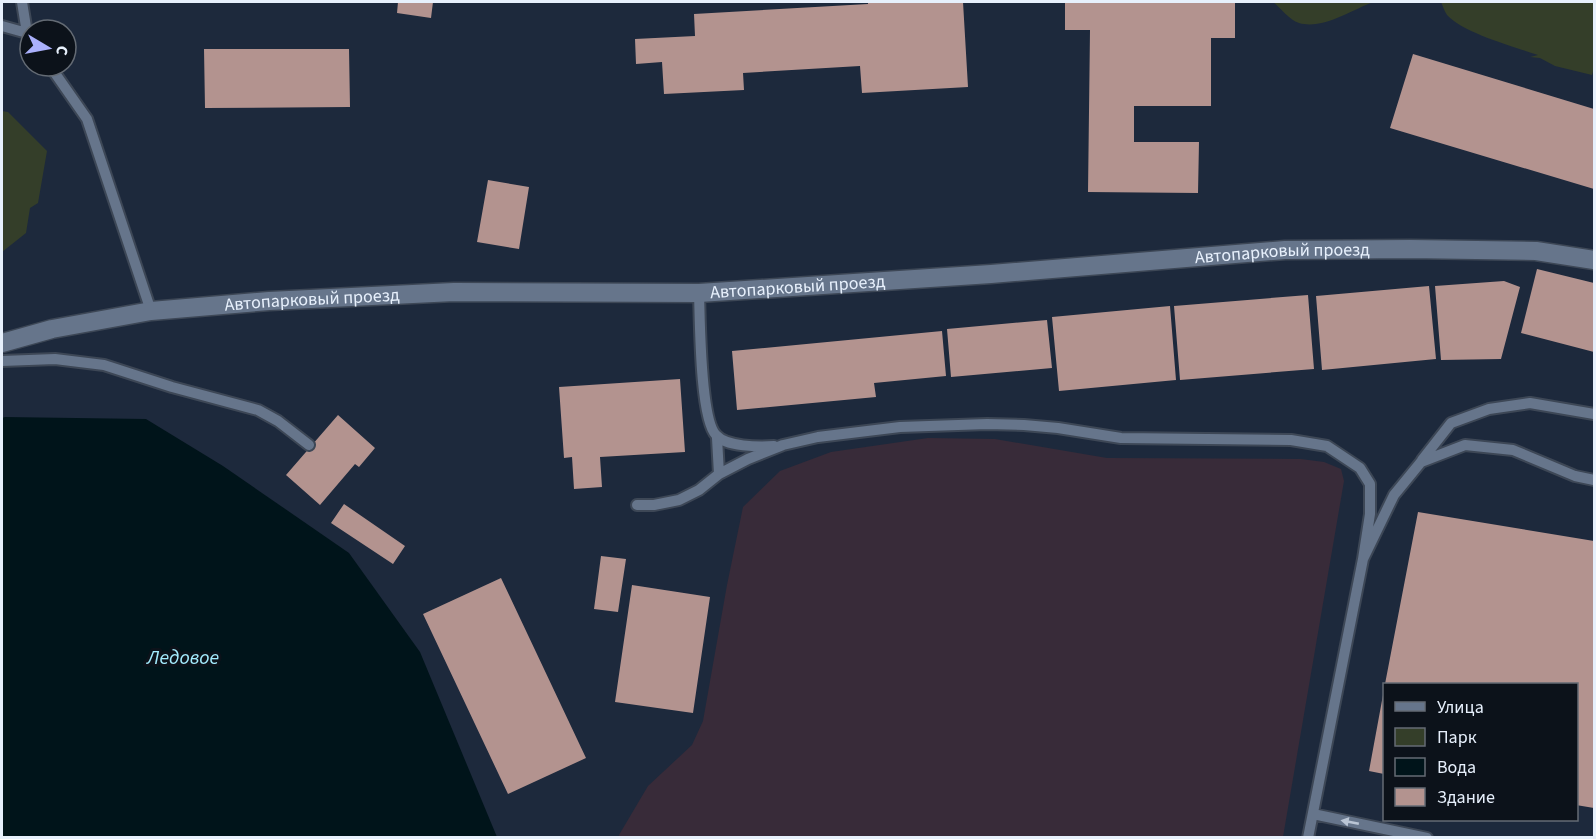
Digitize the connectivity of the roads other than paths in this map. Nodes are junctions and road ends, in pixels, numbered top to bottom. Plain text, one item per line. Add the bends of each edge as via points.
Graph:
1 (22, 2) edge
2 (25, 18) edge
3 (2, 26) edge
4 (18, 31) edge
5 (58, 78) edge
6 (1594, 260) edge
7 (699, 293) junction
8 (151, 311) junction
9 (2, 343) edge
10 (2, 361) edge
11 (1594, 414) edge
12 (717, 438) junction
13 (783, 445) junction
14 (309, 446) dead end
15 (1421, 462) junction
16 (719, 474) junction
17 (1594, 480) edge
18 (637, 505) dead end
19 (1363, 559) junction
20 (1313, 814) junction
21 (1308, 837) edge
22 (1427, 837) edge

1 - 2 lane
3 - 4 lane
5 - 8 lane via 87,119
6 - 7 street, Автопарковый проезд via 1536,251 1285,250
7 - 8 street, Автопарковый проезд via 454,292
7 - 12 lane via 706,404 710,428
8 - 9 street, Автопарковый проезд via 52,329
10 - 14 lane via 54,359 104,364 258,410
11 - 15 lane via 1530,403 1489,409 1451,423
12 - 13 lane via 747,446
12 - 16 lane
13 - 16 lane
13 - 19 lane via 868,430 987,424 1058,428 1121,438 1291,440 1327,446 1360,468 1370,484
15 - 17 lane via 1465,445 1513,450
15 - 19 lane via 1394,495
16 - 18 lane via 679,500
19 - 20 lane
20 - 21 lane
22 -> 20 lane

